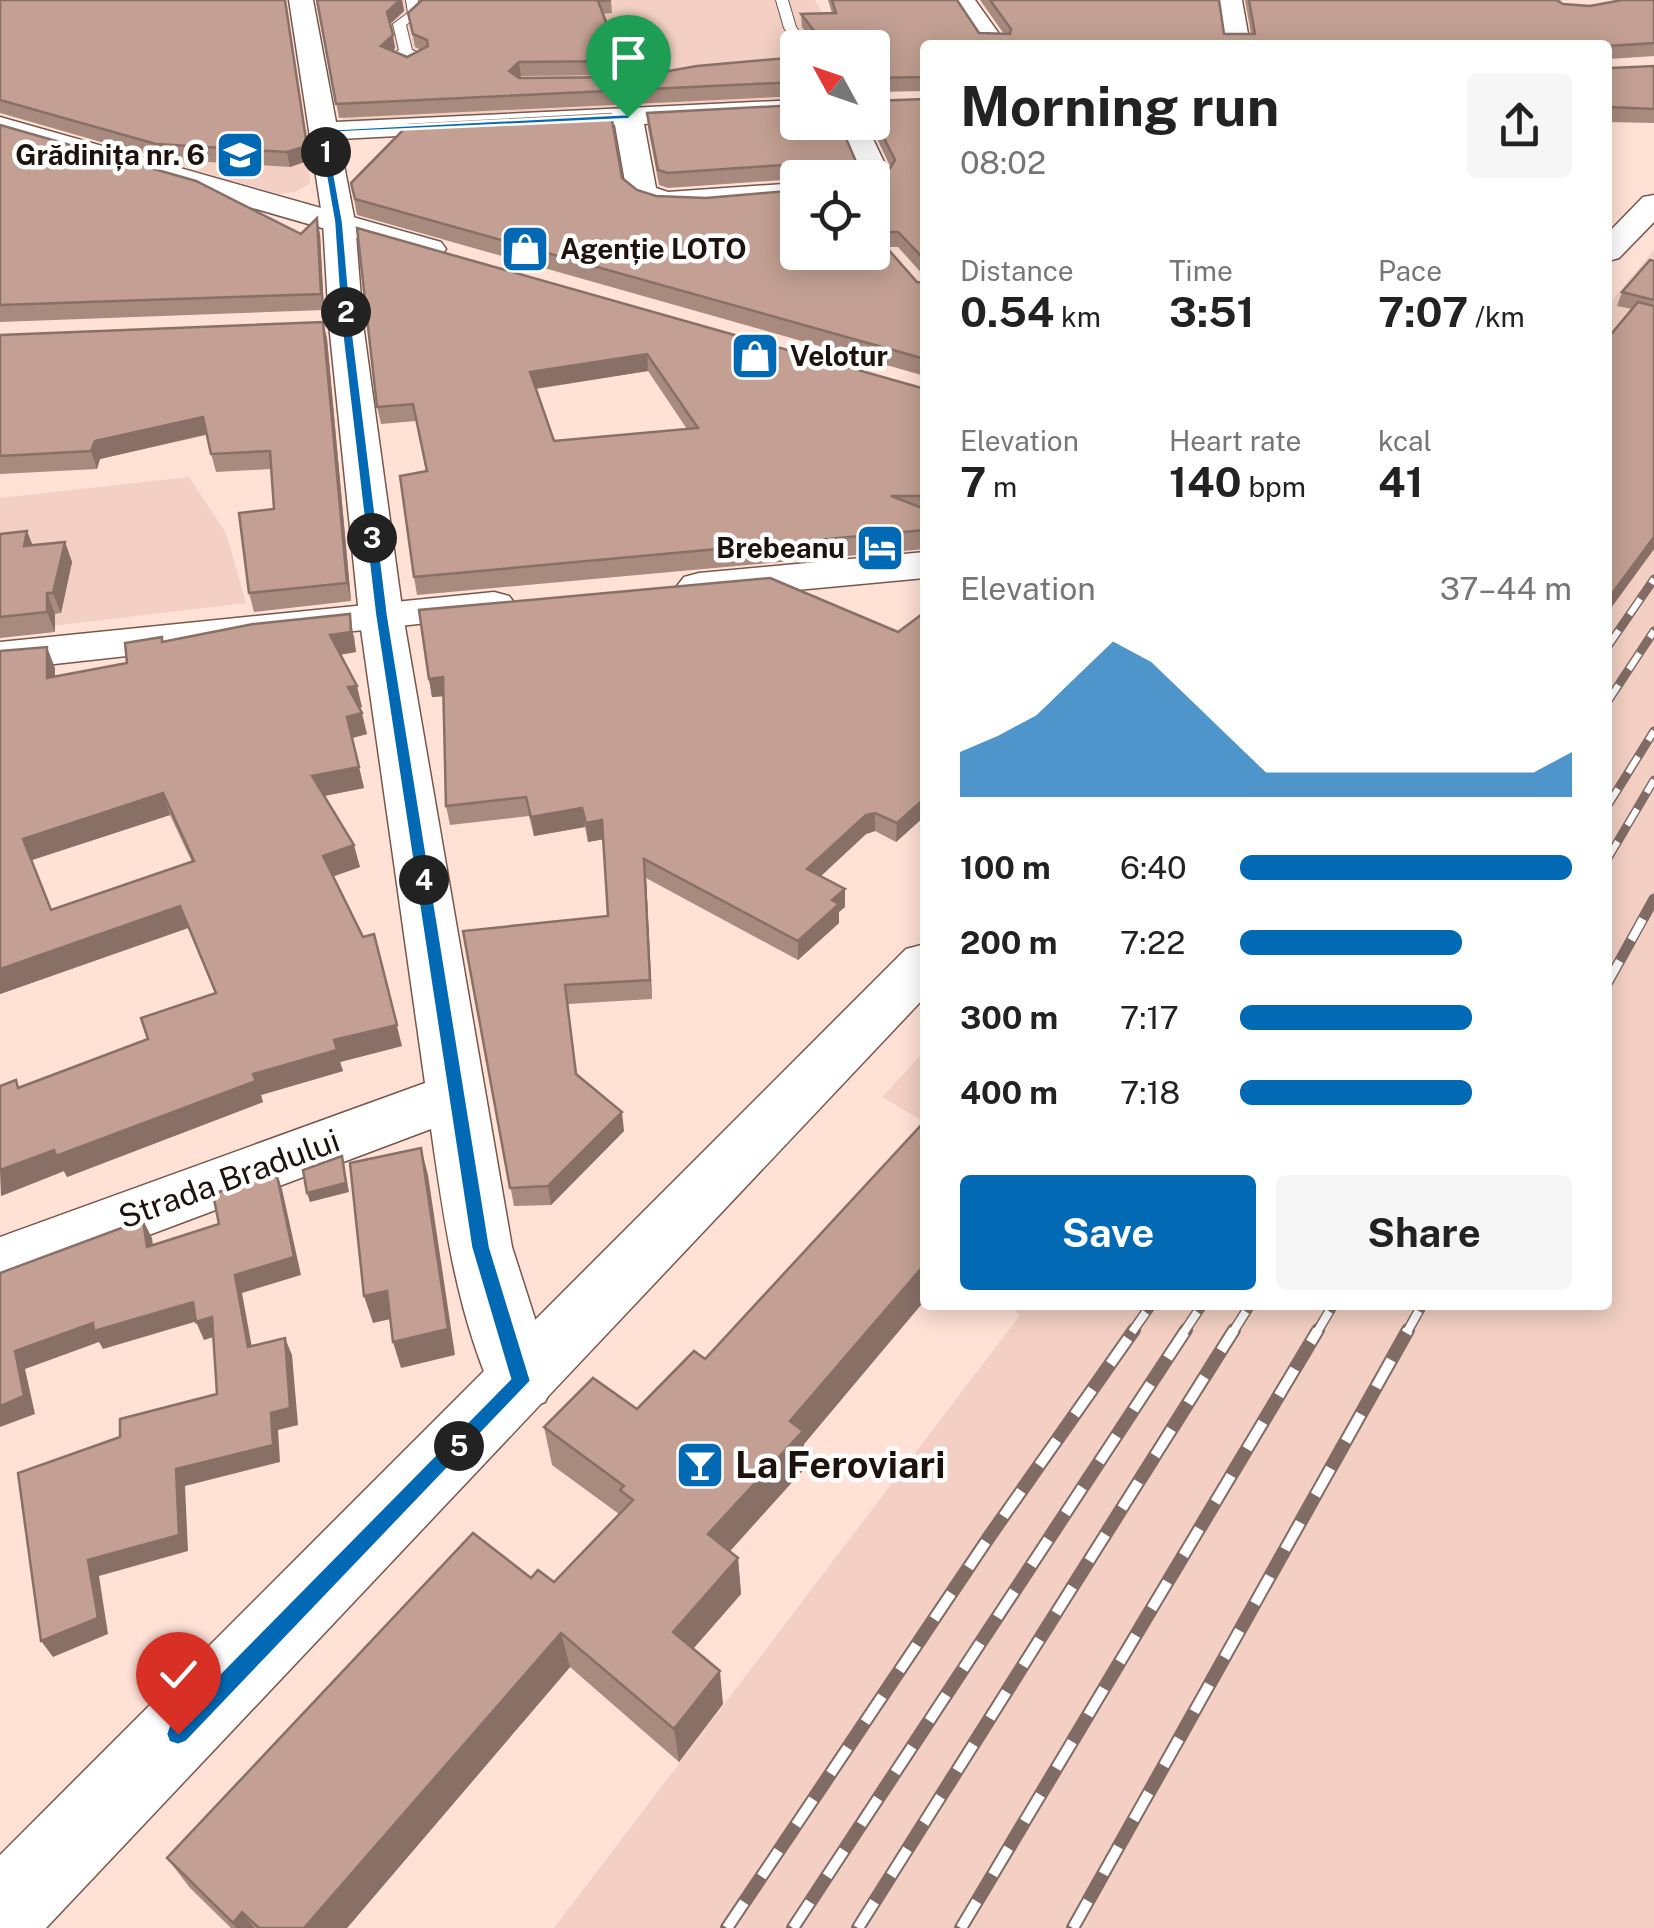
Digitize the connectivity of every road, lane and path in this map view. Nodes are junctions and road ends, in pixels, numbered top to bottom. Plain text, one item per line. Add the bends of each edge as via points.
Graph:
1 (301, 0) edge
2 (412, 0) edge
3 (782, 0) edge
4 (963, 0) edge
5 (1230, 0) edge
6 (792, 30) edge
7 (991, 40) edge
8 (1236, 40) edge
9 (406, 52) edge
10 (780, 109) edge
11 (628, 117) junction
12 (0, 126) edge
13 (322, 130) junction
14 (780, 193) edge
15 (1654, 204) edge
16 (339, 222) junction
17 (1612, 248) edge
18 (452, 255) edge
19 (346, 324) junction
20 (308, 326) edge
21 (920, 565) edge
22 (653, 590) edge
23 (536, 601) edge
24 (381, 615) junction
25 (0, 656) edge
26 (920, 968) edge
27 (458, 1095) junction
28 (0, 1264) edge
29 (521, 1381) junction
30 (0, 1915) edge

1 - 13 street
2 - 9 lane via 414,14 400,24
3 - 6 lane
4 - 7 street
5 - 8 street
10 - 11 street
11 - 13 street
11 - 14 street via 642,194 666,201
12 - 16 street
13 - 16 street
15 - 17 street
16 - 18 street
16 - 19 street
19 - 20 street
19 - 24 street
21 - 22 street
23 - 24 street
24 - 25 street
24 - 27 street
26 - 29 street
27 - 28 street, Strada Bradului
27 - 29 street via 480,1247
29 - 30 street

